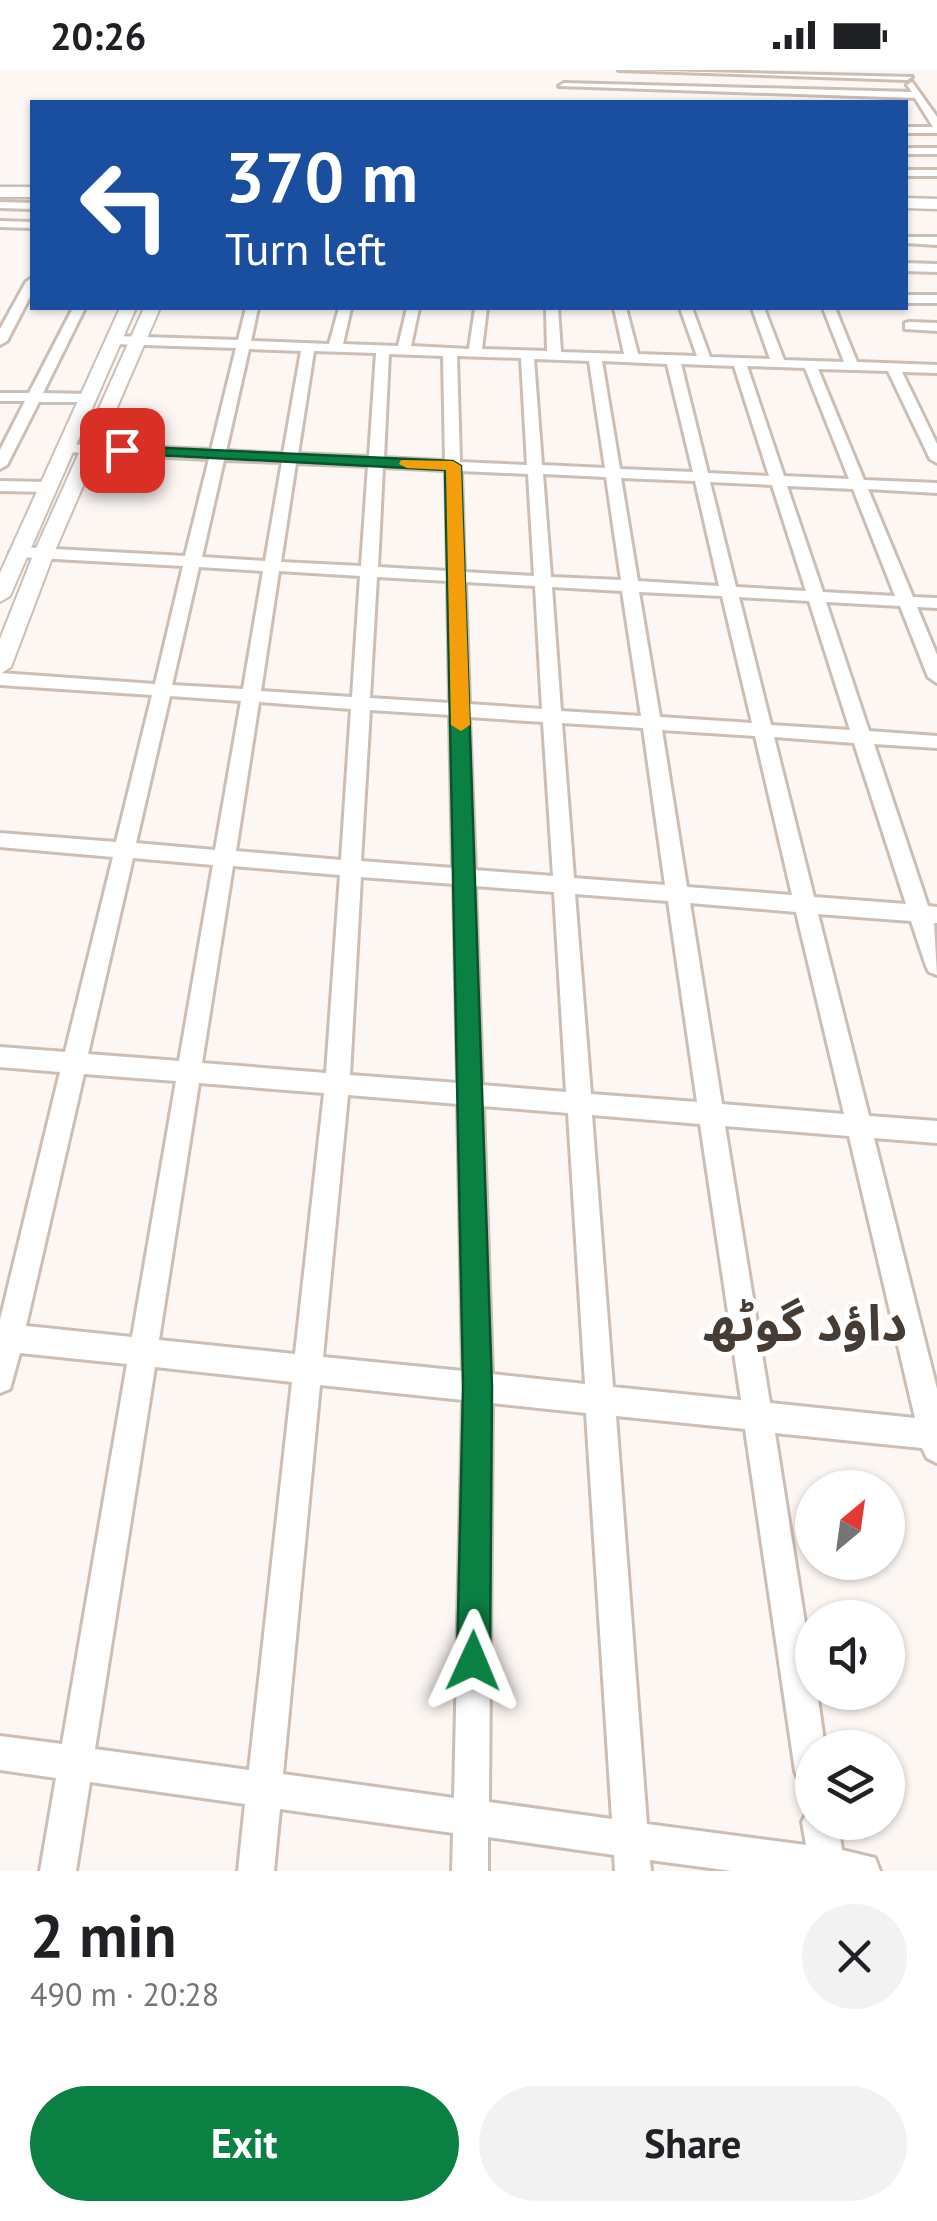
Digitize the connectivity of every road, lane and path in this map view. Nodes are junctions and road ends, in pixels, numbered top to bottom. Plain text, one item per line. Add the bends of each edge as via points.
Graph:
1 (564, 70) edge
2 (624, 70) edge
3 (732, 72) edge
4 (905, 74) edge
5 (564, 86) junction
6 (918, 95) junction
7 (744, 97) edge
8 (565, 100) edge
9 (937, 127) edge
10 (908, 130) edge
11 (908, 151) edge
12 (937, 151) edge
13 (908, 173) edge
14 (937, 174) edge
15 (0, 194) edge
16 (30, 195) edge
17 (0, 205) edge
18 (30, 206) edge
19 (908, 206) edge
20 (937, 206) edge
21 (30, 225) edge
22 (2, 227) edge
23 (908, 240) edge
24 (937, 241) edge
25 (908, 267) edge
26 (937, 268) edge
27 (30, 286) edge
28 (908, 299) edge
29 (937, 300) edge
30 (79, 310) edge
31 (127, 310) edge
32 (151, 310) edge
33 (252, 310) edge
34 (344, 310) edge
35 (413, 310) edge
36 (481, 310) edge
37 (552, 310) edge
38 (620, 310) edge
39 (687, 310) edge
40 (759, 310) edge
41 (830, 310) edge
42 (910, 326) dead end
43 (937, 327) edge
44 (114, 340) junction
45 (137, 340) junction
46 (0, 341) edge
47 (244, 344) junction
48 (308, 346) junction
49 (335, 348) junction
50 (383, 349) junction
51 (404, 350) junction
52 (450, 352) junction
53 (474, 352) junction
54 (527, 354) junction
55 (554, 356) junction
56 (595, 357) junction
57 (632, 358) junction
58 (673, 360) junction
59 (705, 361) junction
60 (739, 362) junction
61 (779, 364) junction
62 (810, 365) junction
63 (852, 366) junction
64 (893, 368) junction
65 (937, 370) edge
66 (0, 397) edge
67 (34, 398) junction
68 (88, 398) junction
69 (66, 448) junction
70 (91, 449) junction
71 (218, 455) junction
72 (289, 458) junction
73 (937, 460) edge
74 (376, 462) junction
75 (0, 465) edge
76 (453, 466) junction
77 (534, 470) junction
78 (612, 473) junction
79 (701, 477) junction
80 (778, 480) junction
81 (858, 484) junction
82 (0, 486) edge
83 (48, 486) junction
84 (937, 488) edge
85 (18, 552) junction
86 (44, 553) junction
87 (193, 562) junction
88 (272, 566) junction
89 (369, 571) junction
90 (456, 576) junction
91 (542, 581) junction
92 (629, 586) junction
93 (729, 591) junction
94 (0, 596) edge
95 (816, 596) junction
96 (906, 601) junction
97 (937, 603) edge
98 (0, 667) edge
99 (937, 677) edge
100 (0, 679) edge
101 (162, 690) junction
102 (250, 696) junction
103 (361, 703) junction
104 (460, 710) junction
105 (552, 716) junction
106 (651, 722) junction
107 (763, 730) junction
108 (862, 737) junction
109 (937, 742) edge
110 (0, 840) edge
111 (125, 850) junction
112 (224, 858) junction
113 (351, 868) junction
114 (464, 877) junction
115 (564, 885) junction
116 (677, 894) junction
117 (805, 904) junction
118 (928, 914) edge
119 (937, 966) edge
120 (0, 1057) edge
121 (75, 1062) junction
122 (188, 1072) junction
123 (337, 1084) junction
124 (470, 1094) junction
125 (579, 1103) junction
126 (712, 1114) junction
127 (859, 1126) junction
128 (937, 1132) edge
129 (5, 1338) edge
130 (143, 1352) junction
131 (308, 1369) junction
132 (0, 1379) edge
133 (478, 1387) junction
134 (600, 1400) junction
135 (758, 1416) junction
136 (936, 1440) edge
137 (806, 1730) edge
138 (0, 1753) edge
139 (75, 1763) junction
140 (264, 1789) junction
141 (471, 1818) junction
142 (827, 1840) edge
143 (632, 1855) edge
144 (839, 1869) edge
145 (58, 1871) edge
146 (256, 1871) edge
147 (470, 1871) edge

1 - 5 street
2 - 3 street
3 - 4 street
3 - 7 street
4 - 6 street
5 - 7 street
5 - 8 street
6 - 7 street
6 - 9 street
9 - 10 street
11 - 12 street
13 - 14 street
15 - 16 main road
17 - 18 street
19 - 20 main road
21 - 22 street
23 - 24 street
25 - 26 street
27 - 46 street
28 - 29 street
30 - 67 street
31 - 44 street
32 - 45 street
33 - 47 street
34 - 49 street
35 - 51 street
36 - 53 street
37 - 55 street
38 - 57 street
39 - 59 street
40 - 61 street
41 - 63 street
42 - 43 street
44 - 45 street
44 - 68 street
45 - 47 street
45 - 70 street
47 - 48 street
47 - 71 street
48 - 49 street
48 - 72 street
49 - 50 street
50 - 51 street
50 - 74 street
51 - 52 street
52 - 53 street
52 - 76 street
53 - 54 street
54 - 55 street
54 - 77 street
55 - 56 street
56 - 57 street
56 - 78 street
57 - 58 street
58 - 59 street
58 - 79 street
59 - 60 street
60 - 61 street
60 - 80 street
61 - 62 street
62 - 63 street
62 - 81 street
63 - 64 street
64 - 65 street
64 - 73 street
66 - 67 street
67 - 68 street
67 - 75 street
68 - 69 street
69 - 70 street
69 - 83 street
70 - 71 street
70 - 86 street
71 - 72 street
71 - 87 street
72 - 74 street
72 - 88 street
74 - 76 street
74 - 89 street
76 - 77 street
76 - 90 street
77 - 78 street
77 - 91 street
78 - 79 street
78 - 92 street
79 - 80 street
79 - 93 street
80 - 81 street
80 - 95 street
81 - 84 street
81 - 96 street
82 - 83 street
83 - 85 street
85 - 86 street
85 - 94 street
86 - 87 street
86 - 98 street
87 - 88 street
87 - 101 street
88 - 89 street
88 - 102 street
89 - 90 street
89 - 103 street
90 - 91 street
90 - 104 street
91 - 92 street
91 - 105 street
92 - 93 street
92 - 106 street
93 - 95 street
93 - 107 street
95 - 96 street
95 - 108 street
96 - 97 street
96 - 99 street
100 - 101 street
101 - 102 street
101 - 111 street
102 - 103 street
102 - 112 street
103 - 104 street
103 - 113 street
104 - 105 street
104 - 114 street
105 - 106 street
105 - 115 street
106 - 107 street
106 - 116 street
107 - 108 street
107 - 117 street
108 - 109 street
108 - 118 street
110 - 111 street
111 - 112 street
111 - 121 street
112 - 113 street
112 - 122 street
113 - 114 street
113 - 123 street
114 - 115 street
114 - 124 street
115 - 116 street
115 - 125 street
116 - 117 street
116 - 126 street
117 - 118 street
117 - 127 street
118 - 119 street
120 - 121 street
121 - 122 street
121 - 129 street
122 - 123 street
122 - 130 street
123 - 124 street
123 - 131 street
124 - 125 street
124 - 133 street
125 - 126 street
125 - 134 street
126 - 127 street
126 - 135 street
127 - 128 street
127 - 136 street
129 - 130 street
129 - 132 street
130 - 131 street
130 - 139 street
131 - 133 street
131 - 140 street
133 - 134 street
133 - 141 street
134 - 135 street
134 - 143 street
135 - 136 street
135 - 137 street
138 - 139 street
139 - 140 street
139 - 145 street
140 - 141 street
140 - 146 street
141 - 143 street
141 - 147 street
142 - 144 street
143 - 144 street

